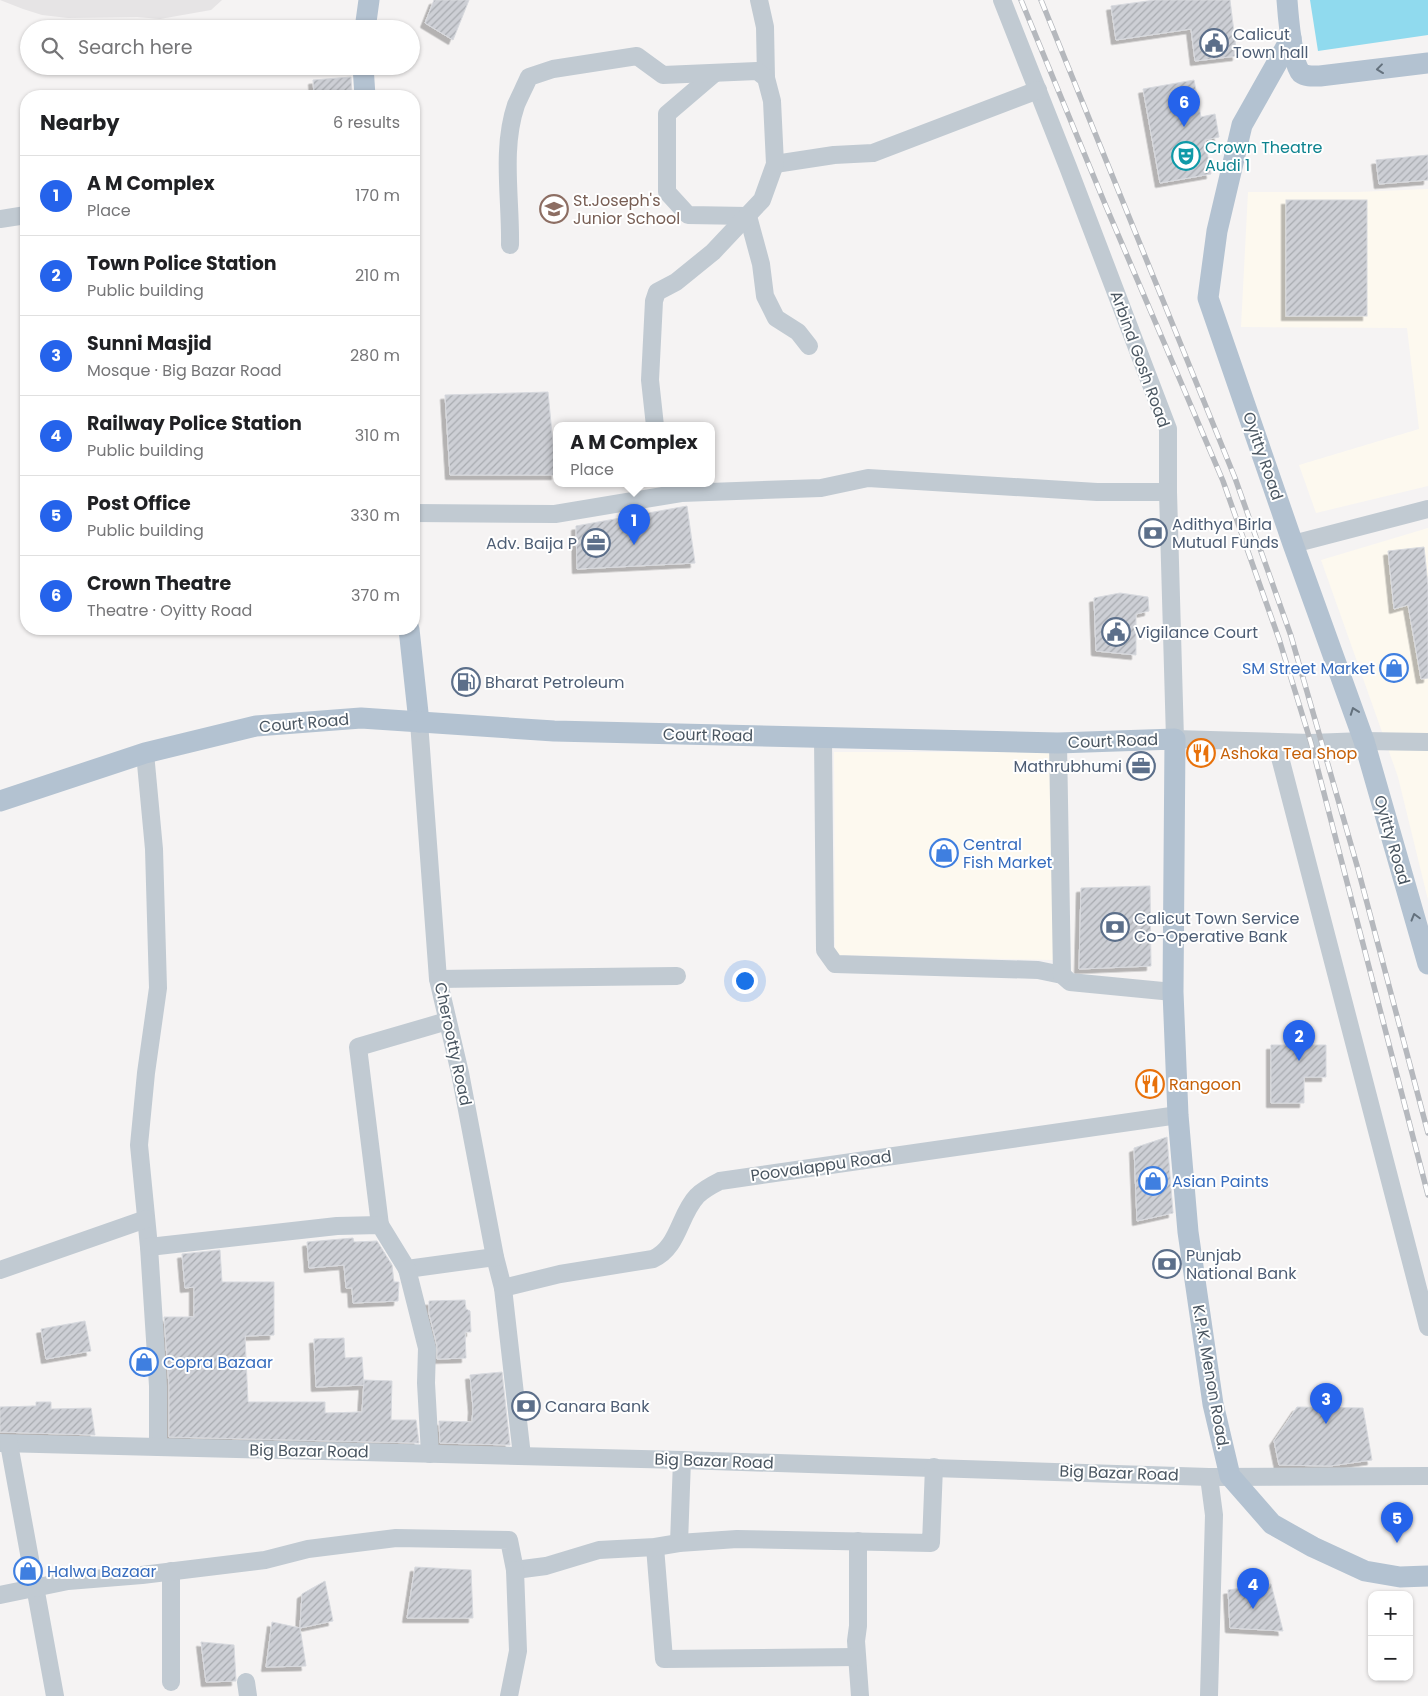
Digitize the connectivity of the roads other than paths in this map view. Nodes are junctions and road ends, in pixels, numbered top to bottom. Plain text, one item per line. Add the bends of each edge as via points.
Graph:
1 (369, 0) edge
2 (759, 0) edge
3 (1002, 0) edge
4 (1287, 0) edge
5 (366, 20) edge
6 (1291, 38) junction
7 (1428, 63) edge
8 (715, 73) junction
9 (364, 75) edge
10 (766, 78) junction
11 (365, 90) edge
12 (1038, 90) junction
13 (775, 164) junction
14 (20, 216) edge
15 (748, 216) junction
16 (0, 219) edge
17 (510, 245) dead end
18 (809, 346) dead end
19 (655, 422) edge
20 (679, 488) edge
21 (1168, 492) junction
22 (1428, 509) edge
23 (420, 512) edge
24 (1293, 544) junction
25 (410, 635) edge
26 (419, 722) junction
27 (823, 738) junction
28 (1175, 739) junction
29 (1364, 741) junction
30 (1276, 742) junction
31 (1428, 742) edge
32 (1058, 743) junction
33 (145, 752) junction
34 (0, 800) edge
35 (1428, 964) edge
36 (1062, 975) junction
37 (677, 976) dead end
38 (438, 980) junction
39 (1173, 992) junction
40 (447, 1021) junction
41 (1178, 1115) junction
42 (146, 1219) junction
43 (380, 1225) junction
44 (149, 1247) junction
45 (495, 1256) junction
46 (407, 1269) junction
47 (0, 1270) edge
48 (503, 1288) junction
49 (1428, 1327) edge
50 (5, 1444) edge
51 (158, 1447) junction
52 (430, 1454) junction
53 (522, 1456) junction
54 (682, 1460) junction
55 (934, 1467) junction
56 (1220, 1476) junction
57 (1428, 1476) edge
58 (858, 1541) junction
59 (679, 1543) junction
60 (655, 1547) junction
61 (515, 1570) junction
62 (171, 1571) junction
63 (1428, 1576) edge
64 (36, 1588) junction
65 (0, 1594) edge
66 (856, 1657) junction
67 (171, 1682) dead end
68 (55, 1696) edge
69 (509, 1696) edge
70 (860, 1696) edge
71 (1209, 1696) edge

1 - 5 main road
2 - 10 street via 765,27
3 - 12 street, Arbind Gosh Road
4 - 6 main road
7 -> 6 main road via 1310,76 1300,72
6 - 24 main road, Oyitty Road via 1242,125 1217,232 1208,298
8 - 10 street via 757,71
8 - 15 street via 667,114 667,192 688,215
8 - 17 street via 663,75 636,56 553,69 529,77 516,106 510,132 507,174
9 - 11 main road
10 - 13 street via 772,101
12 - 13 street via 873,153
12 - 21 street, Arbind Gosh Road via 1168,429
13 - 15 street via 762,200
14 - 16 street
15 - 18 street via 761,264 765,296 776,318 798,332
15 - 19 street via 713,252 676,282 657,292 650,380
20 - 21 street via 821,488 868,478 1097,492
20 - 23 street via 555,514
21 - 28 street, Arbind Gosh Road
22 - 24 street
29 -> 24 main road, Oyitty Road
25 - 26 main road, Cherootty Road
26 - 27 main road, Court Road via 554,731
26 - 33 main road, Court Road via 361,718 256,726
26 - 38 street, Cherootty Road
27 - 32 main road, Court Road
27 - 36 street via 825,950 835,964 1038,970
28 - 30 street, Court Road
28 - 32 main road, Court Road
28 - 39 main road, K.P.K. Menon Road.
29 - 30 street, Court Road
29 - 31 street, Court Road
35 -> 29 main road, Oyitty Road
30 - 49 street
32 - 36 street
33 - 34 main road, Court Road
33 - 42 street via 154,849 158,988 139,1145
36 - 39 street via 1070,982
37 - 38 street
38 - 40 street, Cherootty Road
39 - 41 main road, K.P.K. Menon Road.
40 - 43 street via 358,1047
40 - 45 street, Cherootty Road
41 - 48 street, Poovalappu Road via 720,1181 696,1197 677,1234 661,1256
41 - 56 main road, K.P.K. Menon Road. via 1188,1232
42 - 44 street
42 - 47 street
43 - 44 street via 337,1226
43 - 46 street
44 - 51 street via 158,1386
45 - 46 street
45 - 48 street, Cherootty Road
46 - 52 street via 427,1348
48 - 53 street, Cherootty Road
50 - 51 street, Big Bazar Road
50 - 64 street
51 - 52 street, Big Bazar Road
52 - 53 street, Big Bazar Road
53 - 54 street, Big Bazar Road
54 - 55 street, Big Bazar Road
54 - 59 street
55 - 56 street, Big Bazar Road
55 - 58 street via 931,1543
56 - 57 street, Big Bazar Road
56 - 63 main road via 1272,1524 1313,1547 1365,1571 1400,1577
56 - 71 street via 1214,1515
58 - 59 street via 737,1539
58 - 66 street
59 - 60 street
60 - 61 street via 599,1550 546,1566
60 - 66 street via 664,1659
61 - 62 street via 509,1540 396,1538 308,1549 266,1560
61 - 69 street via 518,1651
62 - 64 street via 68,1581
62 - 67 street
64 - 65 street
64 - 68 street
66 - 70 street

